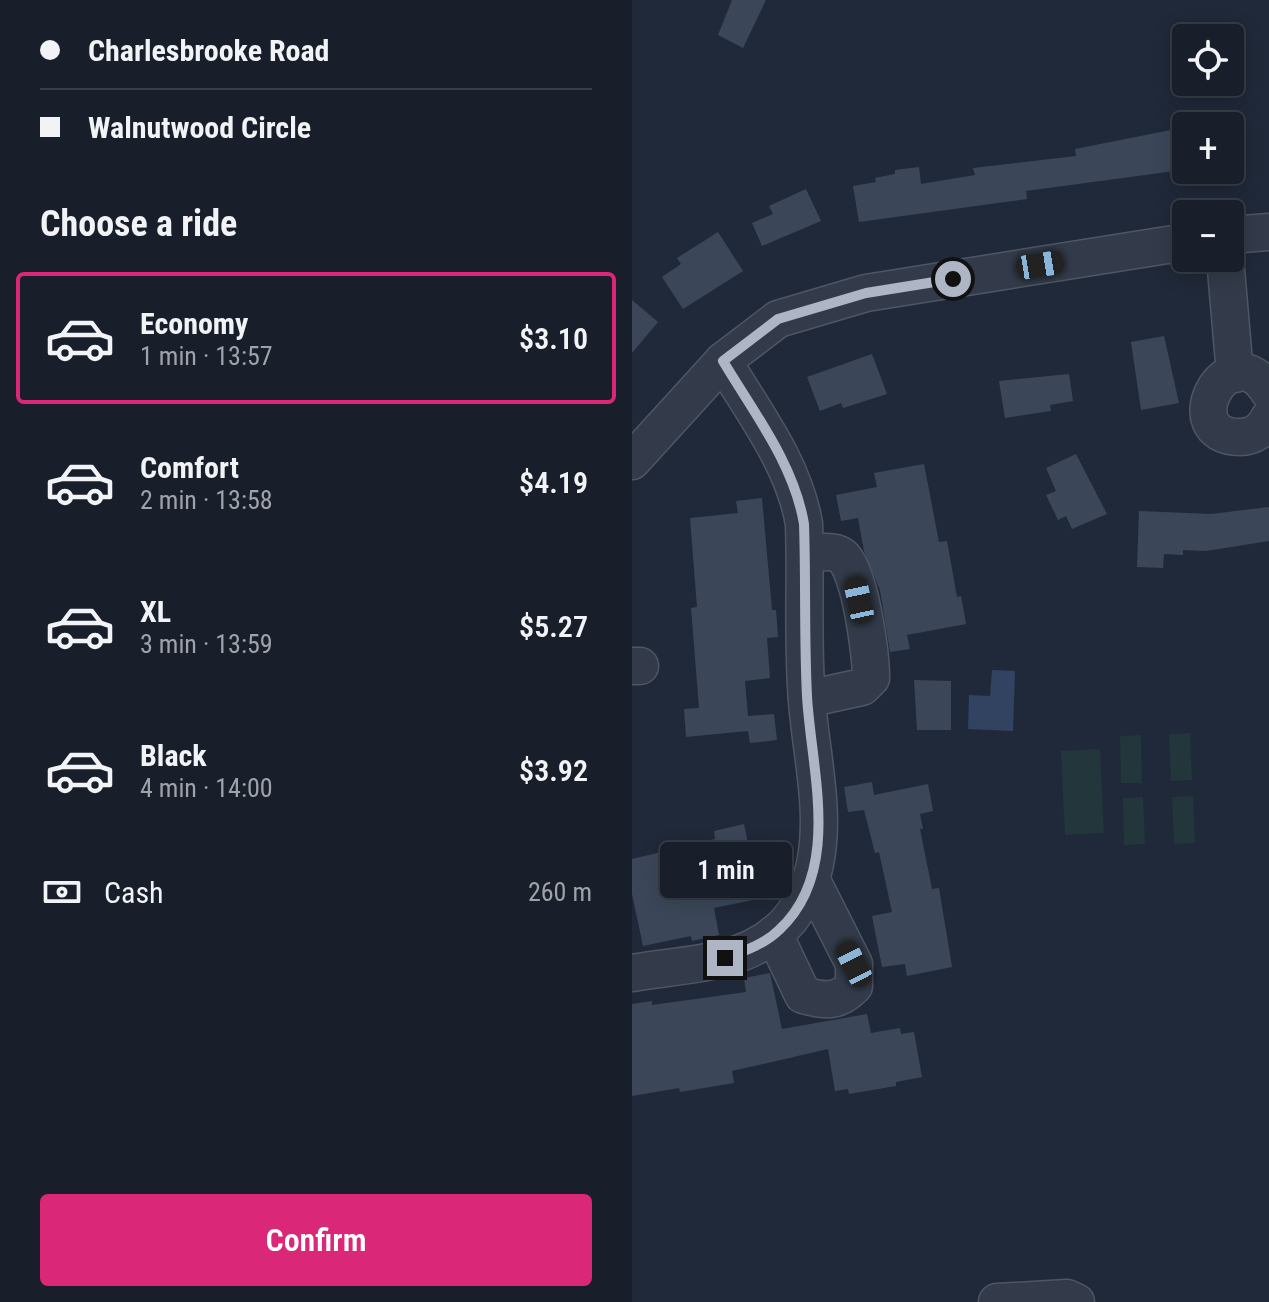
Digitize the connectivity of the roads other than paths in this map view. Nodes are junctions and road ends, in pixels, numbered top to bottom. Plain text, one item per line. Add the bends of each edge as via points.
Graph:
1 (1269, 232) edge
2 (1244, 234) edge
3 (1172, 244) edge
4 (1226, 272) edge
5 (723, 361) junction
6 (1235, 374) junction
7 (1269, 392) edge
8 (1269, 418) edge
9 (632, 461) edge
10 (805, 555) junction
11 (807, 699) junction
12 (811, 879) junction
13 (774, 934) junction
14 (632, 973) edge
15 (997, 1302) edge
16 (1076, 1302) edge

1 - 2 street
3 - 5 street via 866,293 778,319
4 - 6 street
5 - 9 street
5 - 10 street via 790,475 800,503
6 - 7 street via 1255,377
6 - 8 street via 1211,390 1211,421 1239,437 1259,431
10 - 11 street
10 - 11 street via 830,552 842,556 853,570 871,661 871,678 862,687
11 - 12 street via 818,825
12 - 13 street via 803,899
12 - 13 street via 854,964 854,986 834,1000 803,995
13 - 14 street via 725,958
15 - 16 street

